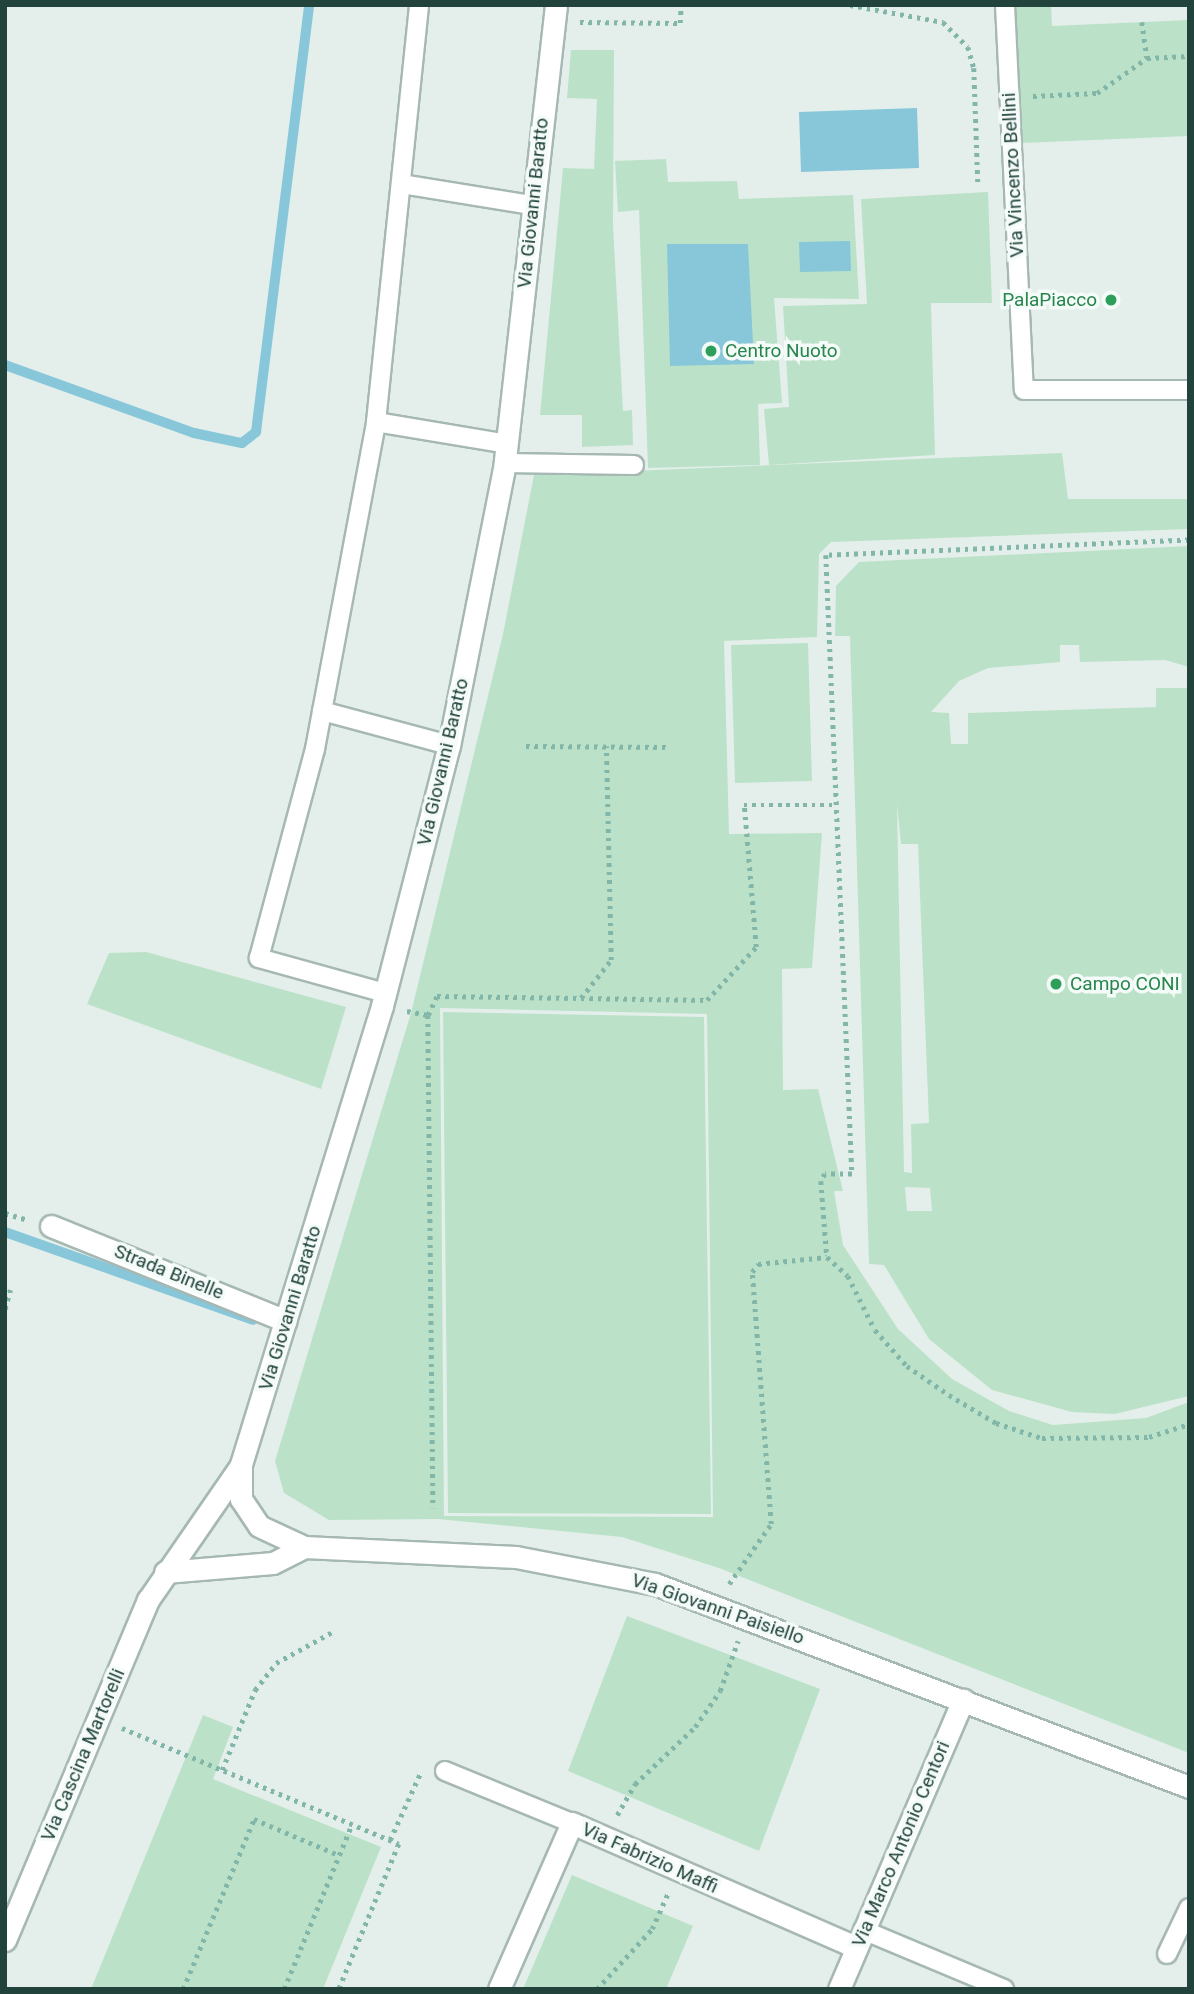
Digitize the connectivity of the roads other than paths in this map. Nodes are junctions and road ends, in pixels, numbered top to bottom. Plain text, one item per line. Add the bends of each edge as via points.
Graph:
1 (419, 5) edge
2 (1005, 5) edge
3 (555, 12) edge
4 (402, 184) junction
5 (532, 205) junction
6 (1189, 390) edge
7 (376, 422) junction
8 (506, 454) junction
9 (634, 464) dead end
10 (322, 711) junction
11 (449, 745) junction
12 (384, 999) junction
13 (51, 1226) dead end
14 (286, 1321) junction
15 (241, 1464) junction
16 (241, 1499) joint
17 (304, 1547) junction
18 (165, 1572) junction
19 (963, 1699) junction
20 (445, 1771) road end
21 (1189, 1787) edge
22 (572, 1823) junction
23 (1189, 1908) edge
24 (860, 1938) junction
25 (5, 1940) edge
26 (1167, 1954) dead end
27 (499, 1989) edge
28 (839, 1989) edge
29 (1004, 1989) edge

1 - 4 lane
2 - 6 lane, Via Vincenzo Bellini via 1024,390
3 - 5 street, Via Giovanni Baratto
4 - 5 lane
4 - 7 lane
5 - 8 street, Via Giovanni Baratto
7 - 8 lane
7 - 10 lane
8 - 9 lane
8 - 11 street, Via Giovanni Baratto
10 - 11 lane
10 - 12 lane via 260,958
11 - 12 street, Via Giovanni Baratto
12 - 14 street, Via Giovanni Baratto
13 - 14 street, Strada Binelle
14 - 15 street, Via Giovanni Baratto
15 - 16 street, Via Giovanni Baratto
15 - 18 street, Via Cascina Martorelli via 207,1522
16 - 17 street, Via Giovanni Paisiello via 259,1526
17 - 18 street via 273,1563
17 - 19 street, Via Giovanni Paisiello via 516,1556 603,1571 714,1604
18 - 25 street, Via Cascina Martorelli
19 - 21 street, Via Giovanni Paisiello
19 - 24 street, Via Marco Antonio Centori
20 - 22 lane
22 - 24 street, Via Fabrizio Maffi via 678,1870
22 - 27 street, Via Fabrizio Maffi
23 - 26 lane
24 - 28 street, Via Marco Antonio Centori
24 - 29 lane

